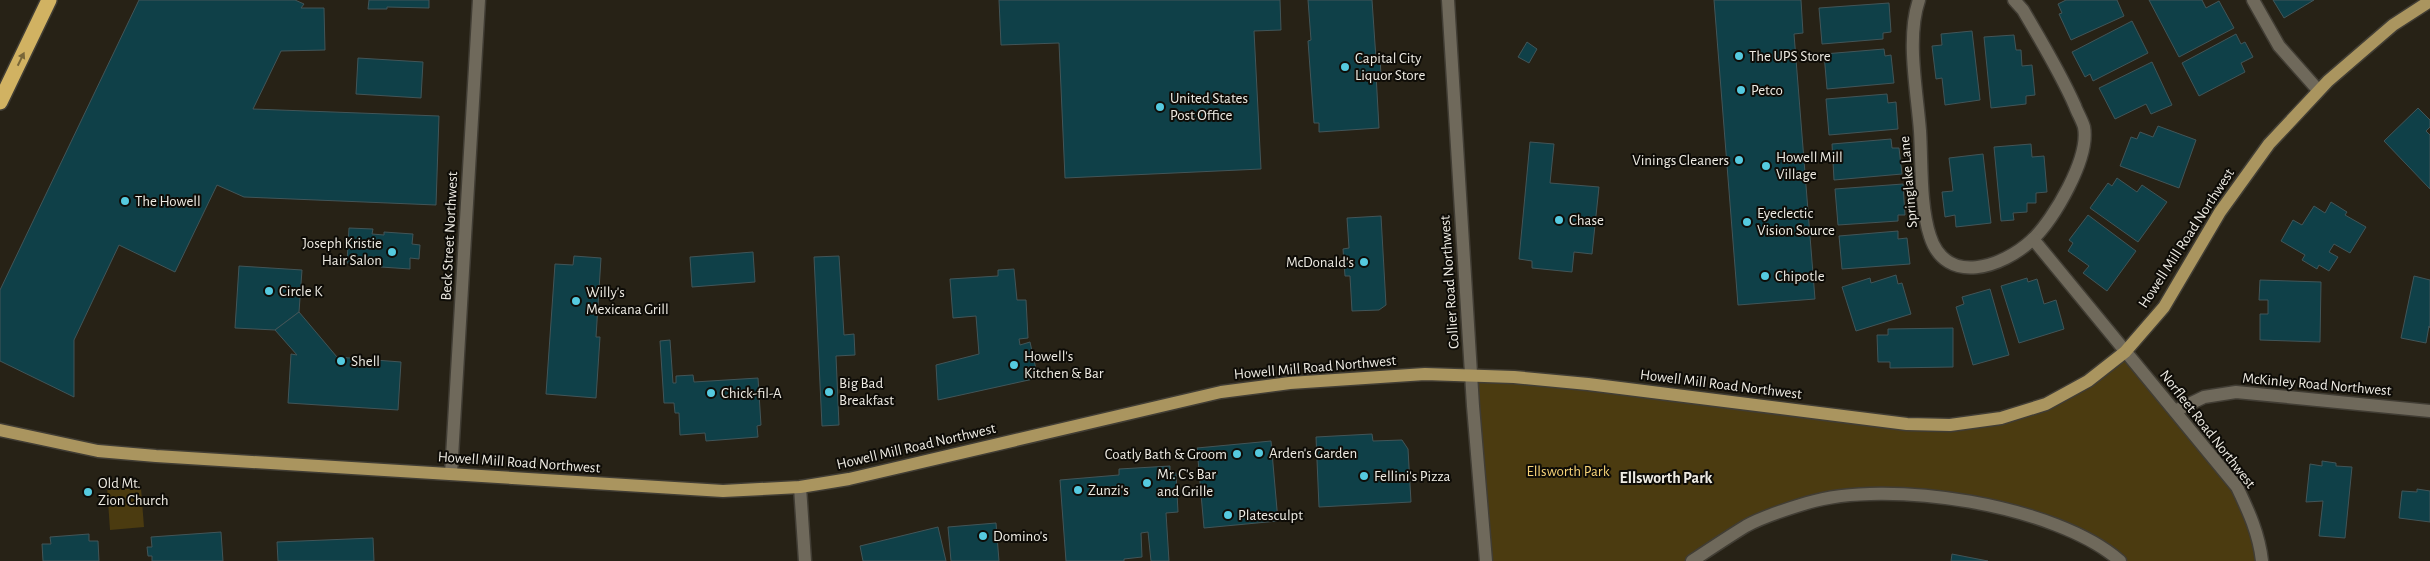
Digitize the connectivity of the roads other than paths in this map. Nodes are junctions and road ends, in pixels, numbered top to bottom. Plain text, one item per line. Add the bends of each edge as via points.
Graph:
1 (49, 0) edge
2 (479, 0) edge
3 (1448, 0) edge
4 (1919, 0) edge
5 (2014, 0) edge
6 (2254, 0) edge
7 (2430, 1) edge
8 (2318, 90) junction
9 (0, 102) edge
10 (2033, 239) junction
11 (2125, 352) junction
12 (1471, 375) junction
13 (2175, 411) junction
14 (2430, 411) edge
15 (0, 430) edge
16 (451, 474) junction
17 (800, 488) junction
18 (805, 561) edge
19 (1486, 561) edge
20 (1692, 561) edge
21 (2120, 561) edge
22 (2262, 561) edge

9 -> 1 highway
2 - 16 street, Beck Street Northwest
3 - 12 street, Collier Road Northwest
4 - 10 street, Springlake Lane via 1914,13 1913,46 1930,237 1939,254 1951,264 1963,268 1984,267 2017,253
5 - 10 street, Springlake Lane via 2023,10 2065,84 2084,127 2080,163 2065,195
6 - 8 street via 2279,46
7 - 8 main road, Howell Mill Road Northwest via 2393,25
8 - 11 main road, Howell Mill Road Northwest via 2269,144 2220,212 2164,307
10 - 11 street
11 - 12 main road, Howell Mill Road Northwest via 2088,381 2046,404 2001,418 1950,425 1907,424 1588,384
11 - 13 street, Norfleet Road Northwest
12 - 17 main road, Howell Mill Road Northwest via 1425,374 1319,381 1221,392
12 - 19 street, Collier Road Northwest
13 - 14 street, McKinley Road Northwest via 2204,397 2236,392
13 - 22 street, Norfleet Road Northwest via 2237,487 2251,515
15 - 16 main road, Howell Mill Road Northwest via 127,454
16 - 17 main road, Howell Mill Road Northwest via 723,491
17 - 18 street
20 - 21 street via 1748,526 1808,502 1866,493 1920,493 2024,514 2074,532

